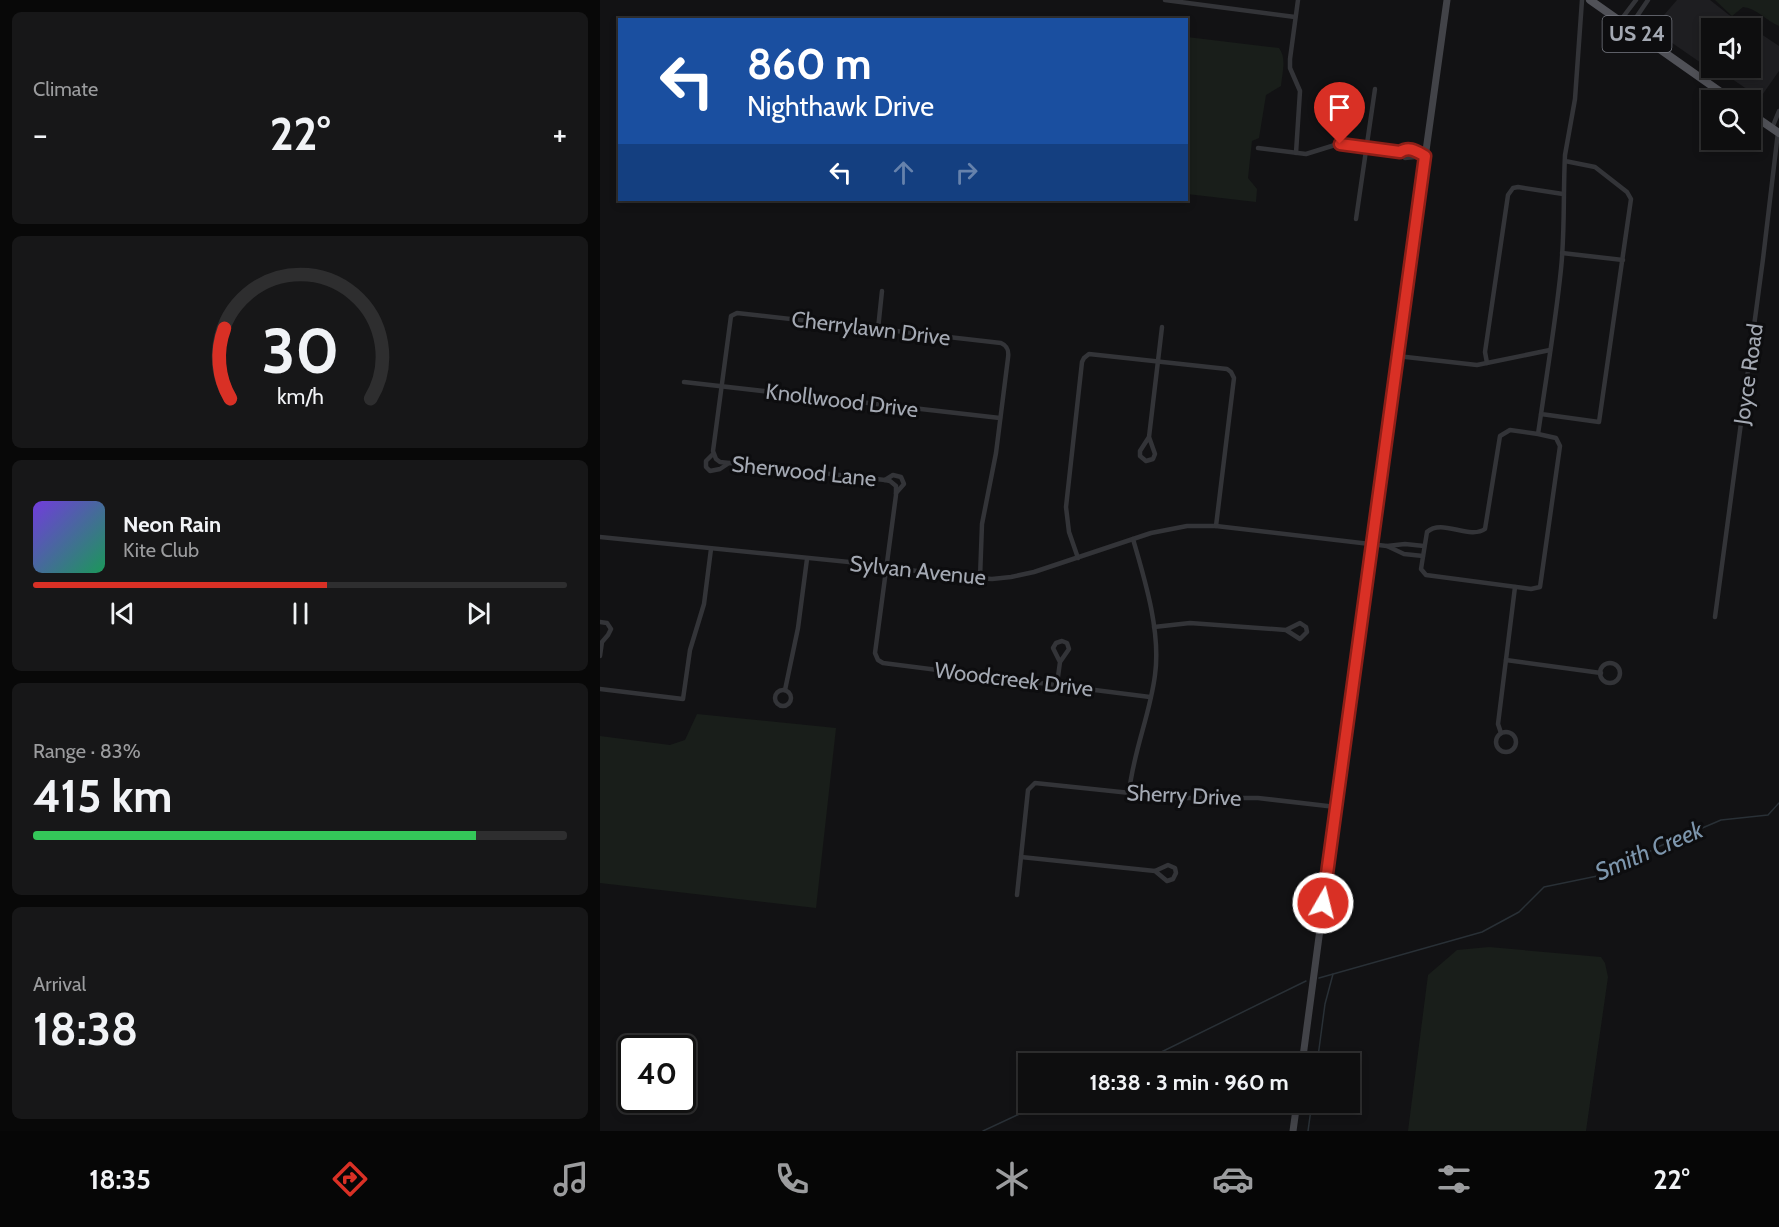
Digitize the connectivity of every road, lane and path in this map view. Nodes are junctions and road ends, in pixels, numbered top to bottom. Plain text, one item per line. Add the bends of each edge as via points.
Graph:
1 (1165, 0) edge
2 (1298, 0) edge
3 (1447, 0) edge
4 (1582, 0) edge
5 (1590, 0) edge
6 (1636, 0) edge
7 (1648, 0) edge
8 (1295, 17) junction
9 (1620, 21) junction
10 (1629, 28) junction
11 (1375, 89) dead end
12 (1718, 90) edge
13 (1779, 111) edge
14 (1761, 121) edge
15 (1776, 131) edge
16 (1366, 147) junction
17 (1258, 148) dead end
18 (1400, 152) junction
19 (1296, 153) junction
20 (1425, 156) junction
21 (1565, 161) junction
22 (1563, 194) junction
23 (1356, 219) dead end
24 (1563, 253) junction
25 (1623, 260) junction
26 (882, 291) dead end
27 (1162, 327) dead end
28 (878, 328) junction
29 (1550, 350) junction
30 (1397, 356) junction
31 (1158, 361) junction
32 (1487, 363) junction
33 (684, 382) dead end
34 (721, 386) junction
35 (1541, 414) junction
36 (1000, 418) junction
37 (1538, 434) junction
38 (1149, 437) junction
39 (714, 456) junction
40 (729, 463) junction
41 (885, 480) junction
42 (896, 493) junction
43 (1216, 526) junction
44 (600, 537) edge
45 (1133, 539) junction
46 (1372, 544) junction
47 (1387, 546) junction
48 (1424, 546) junction
49 (711, 549) junction
50 (1423, 556) junction
51 (1078, 558) junction
52 (807, 559) junction
53 (886, 568) junction
54 (980, 578) junction
55 (1515, 587) junction
56 (1715, 617) dead end
57 (600, 622) edge
58 (1154, 627) junction
59 (1286, 630) dead end
60 (601, 641) edge
61 (600, 656) edge
62 (1506, 660) junction
63 (1060, 662) dead end
64 (1601, 673) junction
65 (1057, 684) junction
66 (600, 689) edge
67 (785, 690) dead end
68 (1150, 698) junction
69 (1501, 733) junction
70 (1129, 793) junction
71 (1336, 807) junction
72 (1021, 856) junction
73 (1155, 871) dead end
74 (1017, 895) dead end
75 (1303, 1053) edge
76 (1295, 1113) edge
77 (1293, 1131) edge

1 - 8 street
2 - 8 street
3 - 20 street
4 - 21 street via 1575,99
5 - 9 main road, US 24
6 - 9 street
7 - 10 street
8 - 19 street via 1290,68 1300,91
9 - 10 main road, US 24
10 - 12 main road, US 24
11 - 16 street
13 - 15 street, Joyce Road
14 - 15 main road
15 - 56 street, Joyce Road via 1763,259
16 - 18 street
16 - 19 street via 1340,144
16 - 23 street
17 - 19 street
18 - 20 street via 1411,149
18 - 20 street via 1406,158
20 - 30 street
21 - 22 street
21 - 25 street via 1595,167 1629,195
22 - 24 street
22 - 32 street via 1518,187 1508,195 1485,352
24 - 25 street
24 - 29 street
25 - 35 street via 1599,422
26 - 28 street
27 - 31 street
28 - 34 street, Cherrylawn Drive via 732,314
28 - 36 street, Cherrylawn Drive via 1001,343 1008,348
29 - 32 street
29 - 35 street
30 - 32 street via 1469,365
30 - 46 street
31 - 38 street
31 - 43 street via 1227,369 1234,378
31 - 51 street via 1093,353 1082,362 1066,501
33 - 34 street, Knollwood Drive
34 - 36 street, Knollwood Drive
34 - 39 street
35 - 37 street
36 - 54 street via 982,524
37 - 48 street via 1510,430 1500,436 1484,530 1433,528
37 - 55 street via 1556,438 1560,446 1542,582 1535,589
38 - 38 street via 1155,454 1146,461 1140,451
39 - 40 street, Sherwood Lane
39 - 40 street via 706,461 710,471
40 - 41 street, Sherwood Lane
41 - 42 street, Sherwood Lane via 894,484
41 - 42 street via 897,474 901,477 904,484
42 - 53 street
43 - 45 street, Sylvan Avenue via 1175,527
43 - 46 street, Sylvan Avenue
44 - 49 street, Sylvan Avenue
45 - 51 street, Sylvan Avenue
45 - 58 street
46 - 47 street, Sylvan Avenue
46 - 71 street
47 - 48 street
47 - 50 street via 1404,554
48 - 50 street
49 - 52 street, Sylvan Avenue
49 - 66 street via 683,699
50 - 55 street via 1421,569 1429,577
51 - 54 street, Sylvan Avenue via 1020,576
52 - 53 street, Sylvan Avenue
52 - 67 street
53 - 54 street, Sylvan Avenue
53 - 65 street, Woodcreek Drive via 875,653 878,660
55 - 62 street
57 - 60 street via 607,622 611,628
58 - 59 street via 1190,623
58 - 68 street via 1157,656
60 - 61 street
62 - 64 street
62 - 69 street via 1498,724
63 - 65 street
64 - 64 street via 1607,683 1620,676 1619,669 1612,664 1606,665
65 - 68 street, Woodcreek Drive
68 - 70 street
69 - 69 street via 1495,741 1497,748 1510,752 1515,747 1515,738 1510,733
70 - 71 street, Sherry Drive via 1258,798
70 - 72 street, Sherry Drive via 1032,784 1028,790
71 - 75 street
72 - 73 street
72 - 74 street
76 - 77 street

